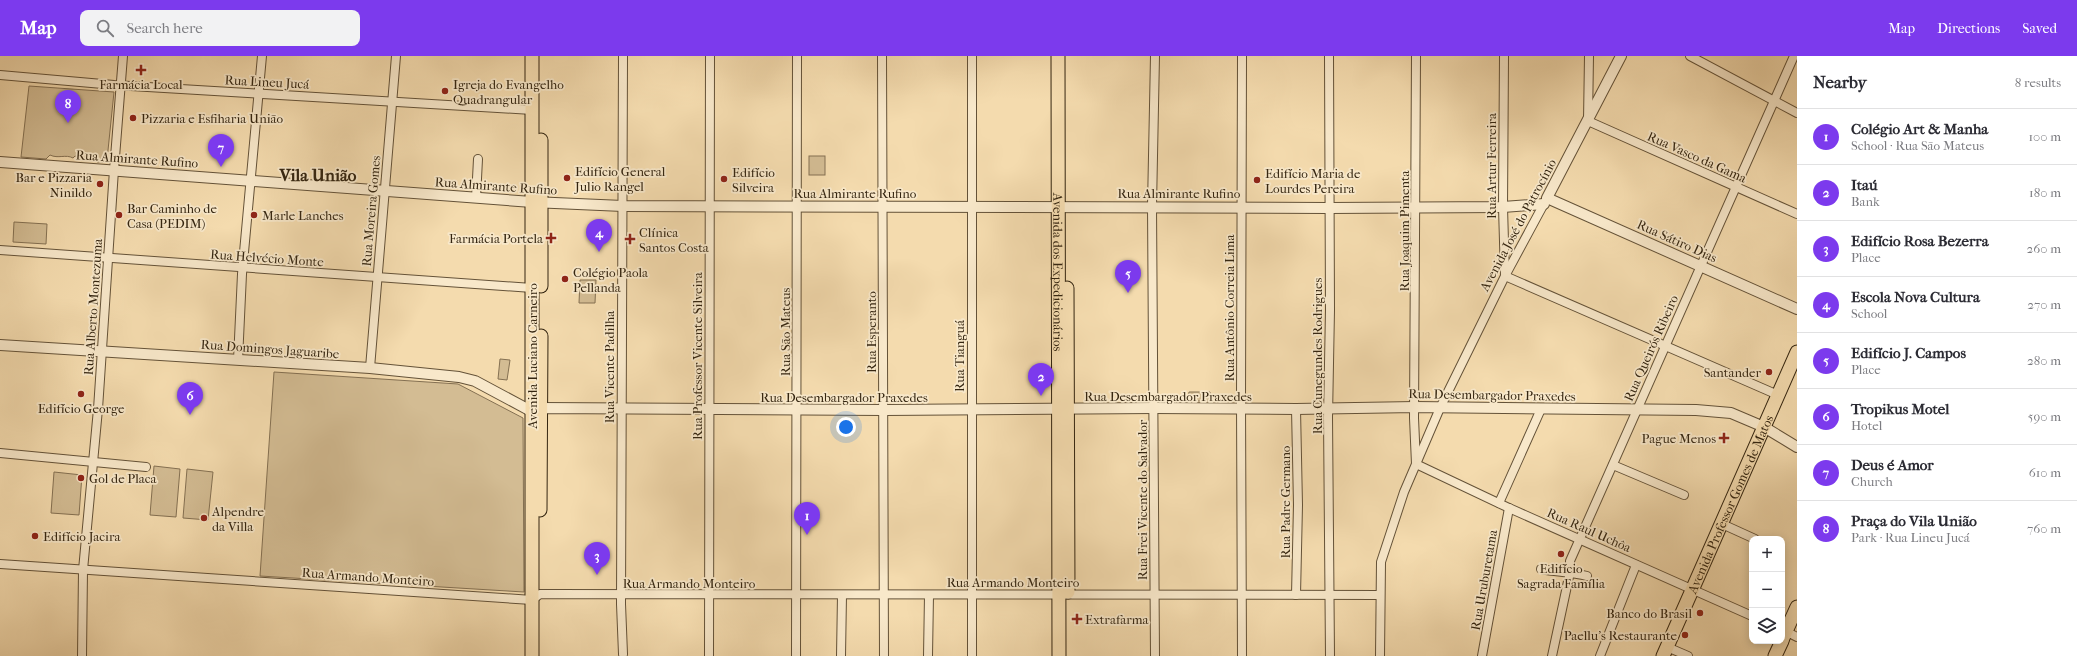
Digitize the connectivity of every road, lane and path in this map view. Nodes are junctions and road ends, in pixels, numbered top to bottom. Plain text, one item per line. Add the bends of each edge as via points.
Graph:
1 (123, 56) edge
2 (262, 56) edge
3 (396, 56) edge
4 (532, 56) edge
5 (541, 56) edge
6 (623, 56) edge
7 (710, 56) edge
8 (797, 56) edge
9 (882, 56) edge
10 (972, 56) edge
11 (1058, 56) edge
12 (1067, 56) edge
13 (1155, 56) edge
14 (1242, 56) edge
15 (1329, 56) edge
16 (1416, 56) edge
17 (1504, 56) edge
18 (1589, 56) edge
19 (1621, 56) edge
20 (1690, 56) edge
21 (1794, 56) edge
22 (0, 75) edge
23 (121, 86) junction
24 (259, 93) junction
25 (392, 101) junction
26 (1774, 102) junction
27 (532, 110) junction
28 (1797, 113) edge
29 (1588, 120) junction
30 (478, 159) dead end
31 (0, 162) edge
32 (114, 170) junction
33 (250, 181) junction
34 (1736, 188) junction
35 (385, 191) junction
36 (476, 198) junction
37 (1545, 201) junction
38 (536, 203) junction
39 (622, 206) junction
40 (797, 206) junction
41 (884, 206) junction
42 (972, 206) junction
43 (1063, 206) junction
44 (1152, 206) junction
45 (1416, 206) junction
46 (709, 207) junction
47 (1242, 207) junction
48 (1503, 207) junction
49 (1329, 208) junction
50 (1797, 214) edge
51 (0, 250) edge
52 (108, 258) junction
53 (1700, 266) junction
54 (243, 268) junction
55 (1505, 276) junction
56 (378, 277) junction
57 (532, 288) junction
58 (1797, 309) edge
59 (536, 338) junction
60 (0, 344) edge
61 (1665, 347) junction
62 (102, 352) junction
63 (1797, 352) edge
64 (238, 360) junction
65 (370, 368) junction
66 (1778, 395) junction
67 (1415, 407) junction
68 (1154, 408) junction
69 (1440, 408) junction
70 (622, 409) junction
71 (710, 409) junction
72 (1063, 409) junction
73 (1240, 409) junction
74 (1296, 409) junction
75 (1328, 409) junction
76 (1541, 409) junction
77 (536, 410) junction
78 (797, 410) junction
79 (884, 410) junction
80 (971, 410) junction
81 (1636, 410) junction
82 (1764, 427) junction
83 (1797, 447) edge
84 (0, 454) edge
85 (93, 462) junction
86 (1416, 464) junction
87 (1613, 464) junction
88 (146, 468) dead end
89 (1684, 495) dead end
90 (1500, 503) junction
91 (1509, 508) junction
92 (1722, 524) junction
93 (1749, 536) edge
94 (1579, 538) junction
95 (0, 564) edge
96 (1636, 565) junction
97 (1541, 569) dead end
98 (83, 570) junction
99 (1570, 572) junction
100 (1587, 576) dead end
101 (1692, 588) junction
102 (621, 594) junction
103 (884, 594) junction
104 (972, 594) junction
105 (1064, 594) junction
106 (1242, 594) junction
107 (709, 595) junction
108 (796, 595) junction
109 (842, 595) junction
110 (929, 595) junction
111 (1154, 595) junction
112 (1296, 595) junction
113 (1330, 595) junction
114 (1380, 595) junction
115 (536, 597) junction
116 (1797, 607) edge
117 (1749, 615) edge
118 (1786, 636) edge
119 (1665, 651) edge
120 (623, 654) dead end
121 (82, 656) edge
122 (532, 656) edge
123 (540, 656) edge
124 (709, 656) edge
125 (796, 656) edge
126 (841, 656) edge
127 (884, 656) edge
128 (928, 656) edge
129 (972, 656) edge
130 (1059, 656) edge
131 (1067, 656) edge
132 (1155, 656) edge
133 (1242, 656) edge
134 (1330, 656) edge
135 (1380, 656) edge
136 (1482, 656) edge
137 (1552, 656) edge
138 (1600, 656) edge
139 (1688, 656) edge
140 (1775, 656) edge

1 - 23 street, Rua Alberto Montezuma
2 - 24 street
3 - 25 street, Rua Moreira Gomes
4 - 27 main road, Avenida Luciano Carneiro
5 - 38 main road, Avenida Luciano Carneiro
6 - 39 street, Rua Vicente Padilha
7 - 46 street, Rua Professor Vicente Silveira
8 - 40 street, Rua São Mateus
9 - 41 street, Rua Esperanto
10 - 42 street, Rua Tianguá
11 - 43 main road, Avenida dos Expedicionários
12 - 43 main road, Avenida dos Expedicionários
13 - 44 street, Rua Frei Vicente do Salvador
14 - 47 street, Rua Antônio Correia Lima
15 - 49 street, Rua Cunegundes Rodrigues
16 - 45 street, Rua Joaquim Pimenta
17 - 48 street, Rua Artur Ferreira
18 - 29 street
19 - 29 street, Avenida José do Patrocínio
20 - 26 street
21 - 26 street, Rua Queirós Ribeiro
22 - 23 street, Rua Lineu Jucá
23 - 24 street, Rua Lineu Jucá
23 - 32 street, Rua Alberto Montezuma
24 - 25 street, Rua Lineu Jucá
24 - 33 street
25 - 27 street, Rua Lineu Jucá
25 - 35 street, Rua Moreira Gomes
26 - 28 street
26 - 34 street, Rua Queirós Ribeiro
27 - 38 main road, Avenida Luciano Carneiro
29 - 34 street, Rua Vasco da Gama
29 - 37 street, Avenida José do Patrocínio
30 - 36 street
31 - 32 street, Rua Almirante Rufino
32 - 33 street, Rua Almirante Rufino
32 - 52 street, Rua Alberto Montezuma
33 - 35 street, Rua Almirante Rufino
33 - 54 street
34 - 50 street, Rua Vasco da Gama
34 - 53 street, Rua Queirós Ribeiro
35 - 36 street, Rua Almirante Rufino
35 - 56 street, Rua Moreira Gomes
36 - 38 street, Rua Almirante Rufino
37 - 48 street, Rua Almirante Rufino
37 - 53 street, Rua Sátiro Dias
37 - 55 street, Avenida José do Patrocínio
38 - 39 street, Rua Almirante Rufino
38 - 57 main road, Avenida Luciano Carneiro
38 - 59 main road, Avenida Luciano Carneiro
39 - 46 street, Rua Almirante Rufino
39 - 70 street, Rua Vicente Padilha
40 - 41 street, Rua Almirante Rufino
40 - 46 street, Rua Almirante Rufino
40 - 78 street, Rua São Mateus
41 - 42 street, Rua Almirante Rufino
41 - 79 street, Rua Esperanto
42 - 43 street, Rua Almirante Rufino
42 - 80 street, Rua Tianguá
43 - 44 street, Rua Almirante Rufino
43 - 72 main road, Avenida dos Expedicionários
44 - 47 street, Rua Almirante Rufino
44 - 68 street, Rua Frei Vicente do Salvador
45 - 48 street, Rua Almirante Rufino
45 - 49 street, Rua Almirante Rufino
45 - 67 street, Rua Joaquim Pimenta
46 - 71 street, Rua Professor Vicente Silveira
47 - 49 street, Rua Almirante Rufino
47 - 73 street, Rua Antônio Correia Lima
48 - 55 street, Rua Artur Ferreira
49 - 75 street, Rua Cunegundes Rodrigues
51 - 52 street, Rua Helvécio Monte
52 - 54 street, Rua Helvécio Monte
52 - 62 street, Rua Alberto Montezuma
53 - 58 street, Rua Sátiro Dias
53 - 61 street, Rua Queirós Ribeiro
54 - 56 street, Rua Helvécio Monte
54 - 64 street
55 - 61 street
55 - 69 street, Avenida José do Patrocínio
56 - 57 street, Rua Helvécio Monte
56 - 65 street, Rua Moreira Gomes
57 - 59 main road, Avenida Luciano Carneiro
59 - 77 main road, Avenida Luciano Carneiro
60 - 62 street, Rua Domingos Jaguaribe
61 - 66 street
61 - 81 street, Rua Queirós Ribeiro
62 - 64 street, Rua Domingos Jaguaribe
62 - 85 street, Rua Alberto Montezuma
63 - 66 main road, Avenida Professor Gomes de Matos
64 - 65 street, Rua Domingos Jaguaribe
65 - 77 street, Rua Domingos Jaguaribe via 468,378
66 - 82 main road, Avenida Professor Gomes de Matos
67 - 69 street, Rua Desembargador Praxedes
67 - 75 street, Rua Desembargador Praxedes
67 - 86 street, Rua Joaquim Pimenta
68 - 72 street, Rua Desembargador Praxedes
68 - 73 street, Rua Desembargador Praxedes
68 - 111 street, Rua Frei Vicente do Salvador
69 - 76 street, Rua Desembargador Praxedes
69 - 86 street, Avenida José do Patrocínio
70 - 71 street, Rua Desembargador Praxedes
70 - 77 street, Rua Desembargador Praxedes
70 - 102 street, Rua Vicente Padilha
71 - 78 street, Rua Desembargador Praxedes
71 - 107 street, Rua Professor Vicente Silveira
72 - 80 street, Rua Desembargador Praxedes
72 - 105 main road, Avenida dos Expedicionários
73 - 74 street, Rua Desembargador Praxedes
73 - 106 street, Rua Antônio Correia Lima
74 - 75 street, Rua Desembargador Praxedes
74 - 112 street, Rua Padre Germano
75 - 113 street, Rua Cunegundes Rodrigues
76 - 81 street, Rua Desembargador Praxedes
76 - 90 street
77 - 115 main road, Avenida Luciano Carneiro
78 - 79 street, Rua Desembargador Praxedes
78 - 108 street, Rua São Mateus
79 - 80 street, Rua Desembargador Praxedes
79 - 103 street, Rua Esperanto
80 - 104 street, Rua Tianguá
81 - 82 street, Rua Desembargador Praxedes via 1725,412
81 - 87 street, Rua Queirós Ribeiro
82 - 83 street, Rua Desembargador Praxedes
82 - 92 main road, Avenida Professor Gomes de Matos
84 - 85 street
85 - 88 street
85 - 98 street, Rua Alberto Montezuma
86 - 90 street, Rua Raul Uchôa
86 - 114 street, Avenida José do Patrocínio via 1381,562
87 - 89 street
87 - 94 street, Rua Queirós Ribeiro
90 - 91 street, Rua Raul Uchôa
91 - 94 street, Rua Raul Uchôa
91 - 136 street, Rua Uruburetama
92 - 93 street
92 - 101 main road, Avenida Professor Gomes de Matos
94 - 96 street, Rua Raul Uchôa
94 - 99 street, Rua Queirós Ribeiro via 1570,561
95 - 98 street, Rua Armando Monteiro
96 - 101 street, Rua Raul Uchôa
96 - 138 street
97 - 99 street
98 - 115 street, Rua Armando Monteiro
98 - 121 street, Rua Alberto Montezuma
99 - 100 street
99 - 137 street, Rua Queirós Ribeiro
101 - 117 street, Rua Raul Uchôa
101 - 119 main road, Avenida Professor Gomes de Matos
102 - 107 street, Rua Armando Monteiro
102 - 115 street, Rua Armando Monteiro
102 - 120 street, Rua Vicente Padilha
103 - 109 street, Rua Armando Monteiro
103 - 110 street, Rua Armando Monteiro
103 - 127 street, Rua Esperanto
104 - 105 street, Rua Armando Monteiro
104 - 110 street, Rua Armando Monteiro
104 - 129 street, Rua Tianguá
105 - 111 street, Rua Armando Monteiro
105 - 130 main road, Avenida dos Expedicionários
105 - 131 main road, Avenida dos Expedicionários
106 - 111 street, Rua Armando Monteiro
106 - 112 street, Rua Armando Monteiro
106 - 133 street, Rua Antônio Correia Lima
107 - 108 street, Rua Armando Monteiro
107 - 124 street, Rua Professor Vicente Silveira
108 - 109 street, Rua Armando Monteiro
108 - 125 street, Rua São Mateus
109 - 126 street
110 - 128 street
111 - 132 street, Rua Frei Vicente do Salvador
112 - 113 street, Rua Armando Monteiro
113 - 114 street, Rua Armando Monteiro
113 - 134 street, Rua Cunegundes Rodrigues
114 - 135 street, Avenida José do Patrocínio
115 - 122 main road, Avenida Luciano Carneiro
115 - 123 main road, Avenida Luciano Carneiro
116 - 118 main road
118 - 140 main road
119 - 139 street

